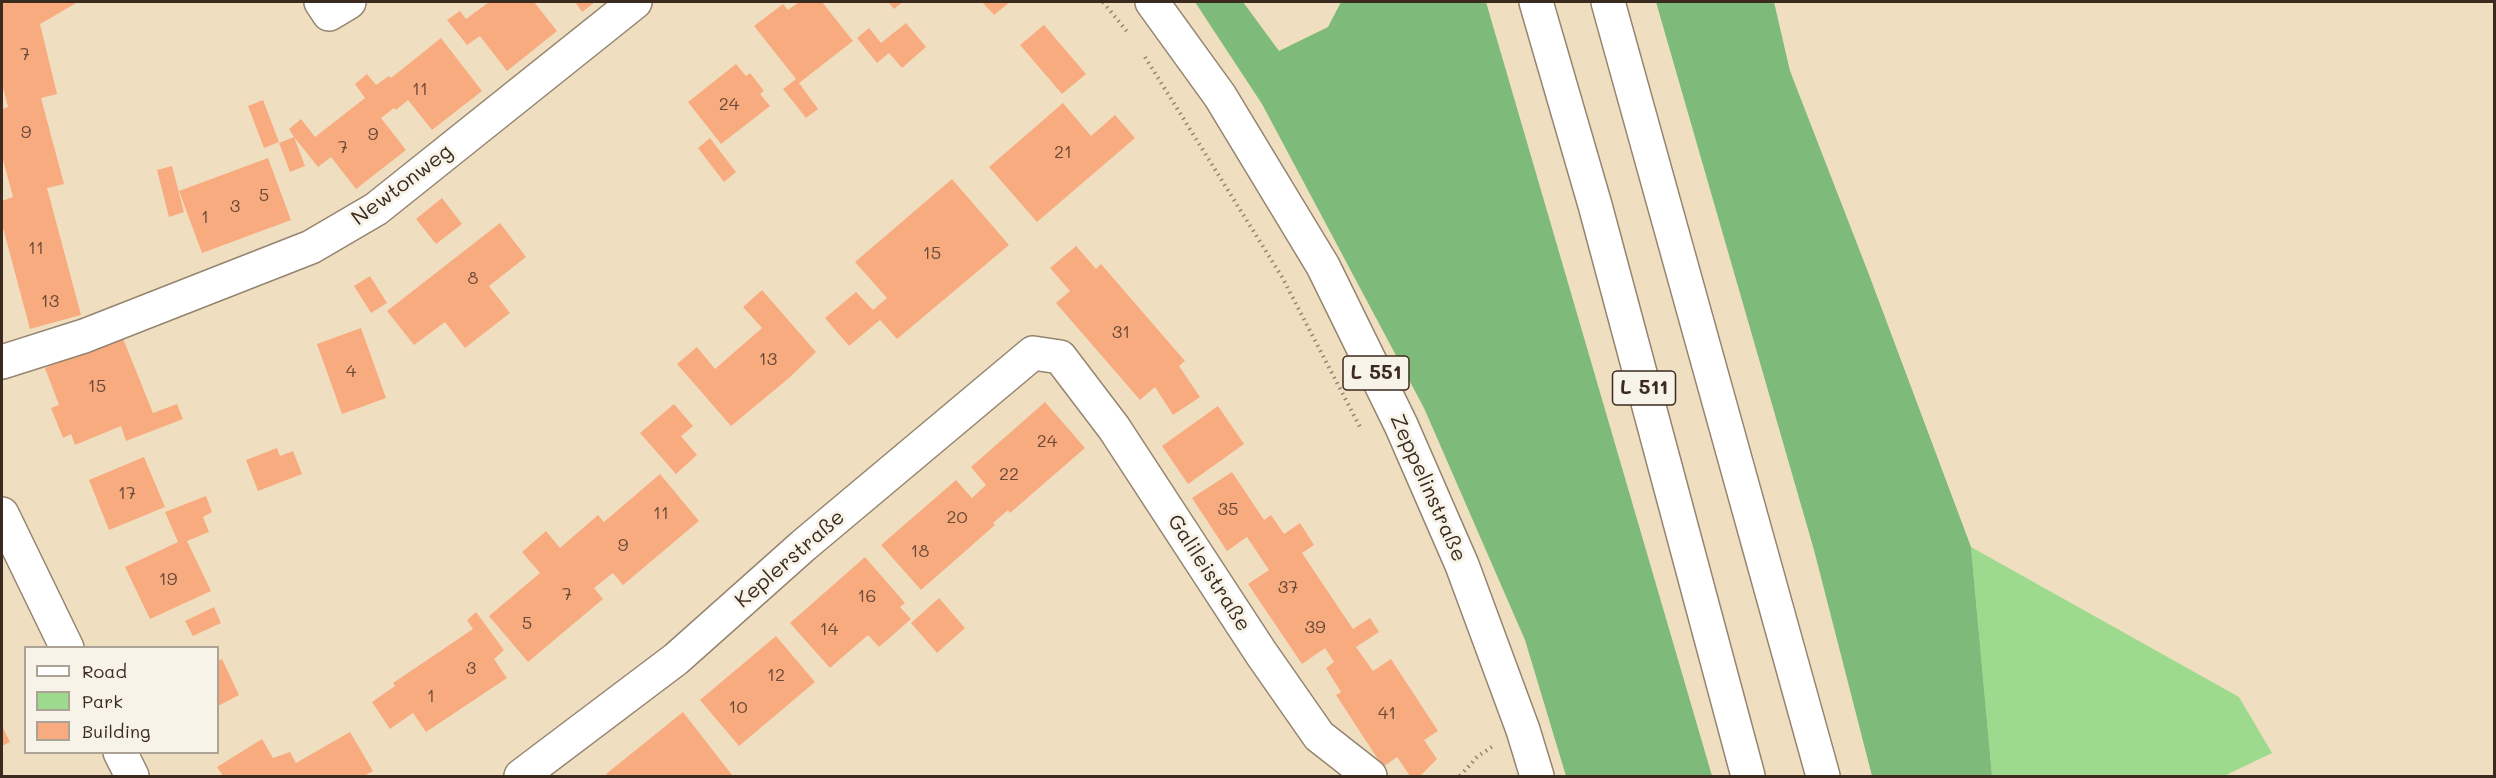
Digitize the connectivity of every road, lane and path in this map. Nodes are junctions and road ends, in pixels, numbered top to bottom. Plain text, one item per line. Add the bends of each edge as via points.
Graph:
1 (321, 2) edge
2 (349, 2) edge
3 (635, 2) edge
4 (1103, 2) edge
5 (1152, 2) edge
6 (1536, 2) edge
7 (1608, 2) edge
8 (1135, 42) dead end
9 (1141, 50) dead end
10 (1060, 357) joint
11 (2, 362) edge
12 (1362, 431) dead end
13 (2, 514) edge
14 (66, 646) edge
15 (1523, 730) junction
16 (1487, 737) dead end
17 (1491, 747) junction
18 (120, 754) edge
19 (1494, 757) dead end
20 (132, 777) edge
21 (521, 777) edge
22 (1370, 777) edge
23 (1460, 777) edge
24 (1537, 777) edge
25 (1748, 777) edge
26 (1823, 777) edge

1 - 2 main road via 329,14
3 - 11 main road, Newtonweg via 376,208 311,247 84,336
4 - 8 path
5 - 15 main road, Zeppelinstraße / L 551 via 1220,96 1323,266 1401,425 1462,565
6 - 25 main road, L 511 via 1595,205
7 - 26 main road
9 - 12 path via 1282,277
10 - 21 main road, Keplerstraße via 1034,353 804,545 676,659
10 - 22 main road, Galileistraße via 1114,428 1319,736
13 - 14 main road
15 - 17 path
15 - 24 main road, Zeppelinstraße / L 551
16 - 17 path
17 - 19 path
17 - 23 path
18 - 20 main road

